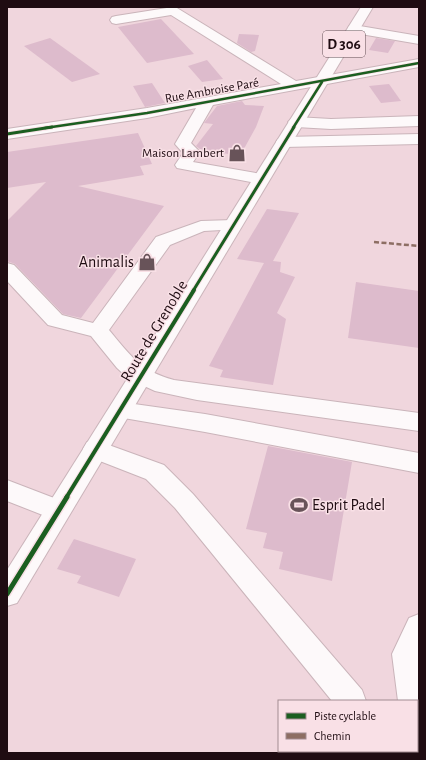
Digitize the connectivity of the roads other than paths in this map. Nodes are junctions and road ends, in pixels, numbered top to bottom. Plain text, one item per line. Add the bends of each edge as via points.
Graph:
1 (367, 7) edge
2 (116, 20) dead end
3 (354, 29) junction
4 (385, 31) dead end
5 (418, 39) edge
6 (419, 63) edge
7 (322, 82) junction
8 (294, 86) junction
9 (207, 102) junction
10 (419, 121) edge
11 (296, 122) junction
12 (7, 134) edge
13 (419, 139) edge
14 (284, 142) junction
15 (261, 179) junction
16 (233, 225) junction
17 (7, 268) edge
18 (98, 331) junction
19 (141, 376) junction
20 (120, 410) junction
21 (419, 422) edge
22 (95, 449) junction
23 (419, 463) edge
24 (7, 490) edge
25 (58, 510) junction
26 (7, 594) edge
27 (419, 627) edge
28 (350, 700) edge
29 (413, 700) edge

1 - 3 main road, Route de Grenoble / D 306
2 - 8 main road via 173,11
3 - 5 main road
3 - 7 main road, Route de Grenoble / D 306
4 - 5 main road via 391,29 409,32
6 - 7 main road, Rue Ambroise Paré
7 - 8 main road, Rue Ambroise Paré
7 - 11 main road, Route de Grenoble / D 306
8 - 9 main road, Rue Ambroise Paré
9 - 12 main road, Rue Ambroise Paré
9 - 15 main road via 183,144 192,152 183,165
10 - 11 main road via 331,124
11 - 14 main road, Route de Grenoble / D 306
13 - 14 main road
14 - 15 main road, Route de Grenoble / D 306
15 - 16 main road, Route de Grenoble / D 306
16 - 18 main road via 201,226 163,241
16 - 19 main road, Route de Grenoble / D 306
17 - 18 main road via 54,320
18 - 19 main road
19 - 20 main road, Route de Grenoble / D 306
19 - 21 main road via 173,388
20 - 22 main road, Route de Grenoble / D 306
20 - 23 main road via 205,423
22 - 25 main road, Route de Grenoble / D 306
22 - 28 main road via 155,472 184,501
24 - 25 main road
25 - 26 main road, Route de Grenoble / D 306
27 - 29 main road via 407,654

